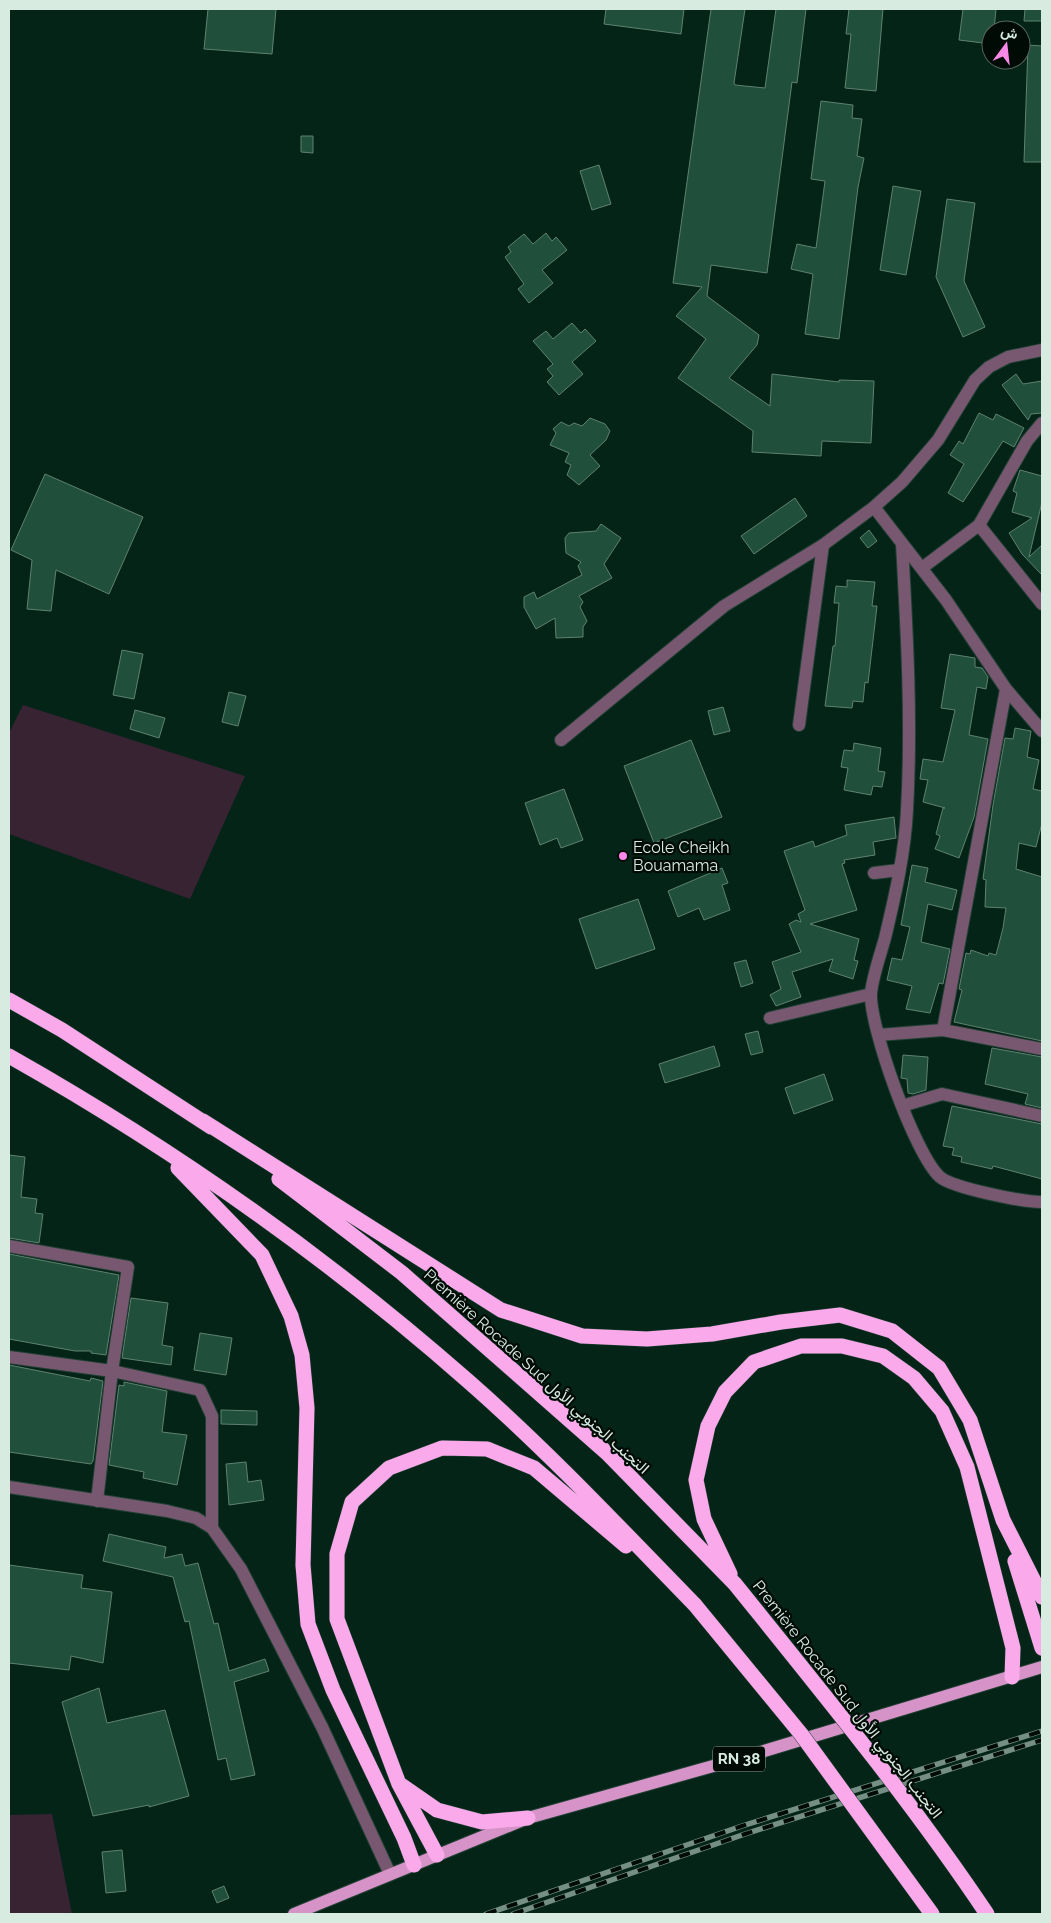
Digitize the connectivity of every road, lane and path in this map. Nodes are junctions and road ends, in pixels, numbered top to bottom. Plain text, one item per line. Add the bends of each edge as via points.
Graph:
1 (1042, 350) edge
2 (1042, 423) edge
3 (874, 507) junction
4 (979, 525) junction
5 (902, 544) junction
6 (823, 545) junction
7 (922, 568) junction
8 (1042, 604) edge
9 (1006, 689) junction
10 (799, 726) dead end
11 (1042, 731) edge
12 (561, 740) dead end
13 (899, 870) junction
14 (874, 873) dead end
15 (871, 994) junction
16 (9, 1000) edge
17 (770, 1018) dead end
18 (943, 1030) junction
19 (878, 1035) junction
20 (1042, 1049) edge
21 (9, 1056) edge
22 (902, 1106) junction
23 (1042, 1116) edge
24 (203, 1121) junction
25 (156, 1145) junction
26 (1042, 1202) edge
27 (9, 1246) edge
28 (9, 1357) edge
29 (112, 1371) junction
30 (9, 1488) edge
31 (97, 1501) junction
32 (1003, 1520) junction
33 (212, 1528) junction
34 (735, 1584) junction
35 (1042, 1597) edge
36 (695, 1604) junction
37 (1042, 1648) edge
38 (1042, 1667) edge
39 (1012, 1677) junction
40 (399, 1784) junction
41 (528, 1818) junction
42 (437, 1855) junction
43 (414, 1865) junction
44 (390, 1874) junction
45 (294, 1914) edge
46 (932, 1914) edge
47 (987, 1914) edge

1 - 3 street via 1008,357 989,367 975,380 938,440 902,482
2 - 4 street via 1027,441
3 - 5 street
3 - 6 street
4 - 7 street
4 - 8 street
5 - 7 street
5 - 13 street via 910,731 907,813
6 - 10 street
6 - 12 street via 724,606
7 - 9 street
9 - 11 street
9 - 18 street
13 - 14 street
13 - 15 street
15 - 17 street
15 - 19 street
16 - 24 highway, Première Rocade Sud التجنب الجنوبي الأول via 62,1030
18 - 19 street
18 - 20 street
19 - 22 street
21 - 25 highway
22 - 23 street via 942,1094
22 - 26 street via 927,1162 940,1177 953,1185
24 - 32 highway via 501,1310 582,1336 647,1340 840,1315 892,1331 939,1368 970,1420
24 - 34 highway, Première Rocade Sud التجنب الجنوبي الأول via 402,1273 607,1453
25 - 36 highway via 258,1214 371,1299 468,1382 574,1481
25 - 43 highway via 262,1255 291,1316 302,1355 307,1408 303,1566 308,1624 333,1690
27 - 29 street via 128,1267
28 - 29 street
29 - 31 street
29 - 33 street via 200,1390 212,1416
30 - 31 street
31 - 33 street via 167,1511 196,1518
32 - 35 highway
32 - 37 highway
33 - 44 street via 241,1569 322,1727
34 - 39 highway via 704,1518 696,1480 708,1426 725,1392 754,1362 801,1346 842,1346 883,1356 914,1378 942,1411 967,1467 1013,1648
34 - 47 highway, Première Rocade Sud التجنب الجنوبي الأول, bridge via 845,1719
36 - 40 highway via 534,1468 487,1449 442,1448 389,1468 352,1502 337,1554 337,1619
36 - 46 highway, bridge via 801,1734
38 - 39 main road, RN 38
39 - 41 main road, RN 38
40 - 41 highway via 437,1810 482,1822
40 - 42 highway
41 - 42 main road, RN 38
42 - 43 main road, RN 38
43 - 44 main road, RN 38
44 - 45 main road, RN 38

